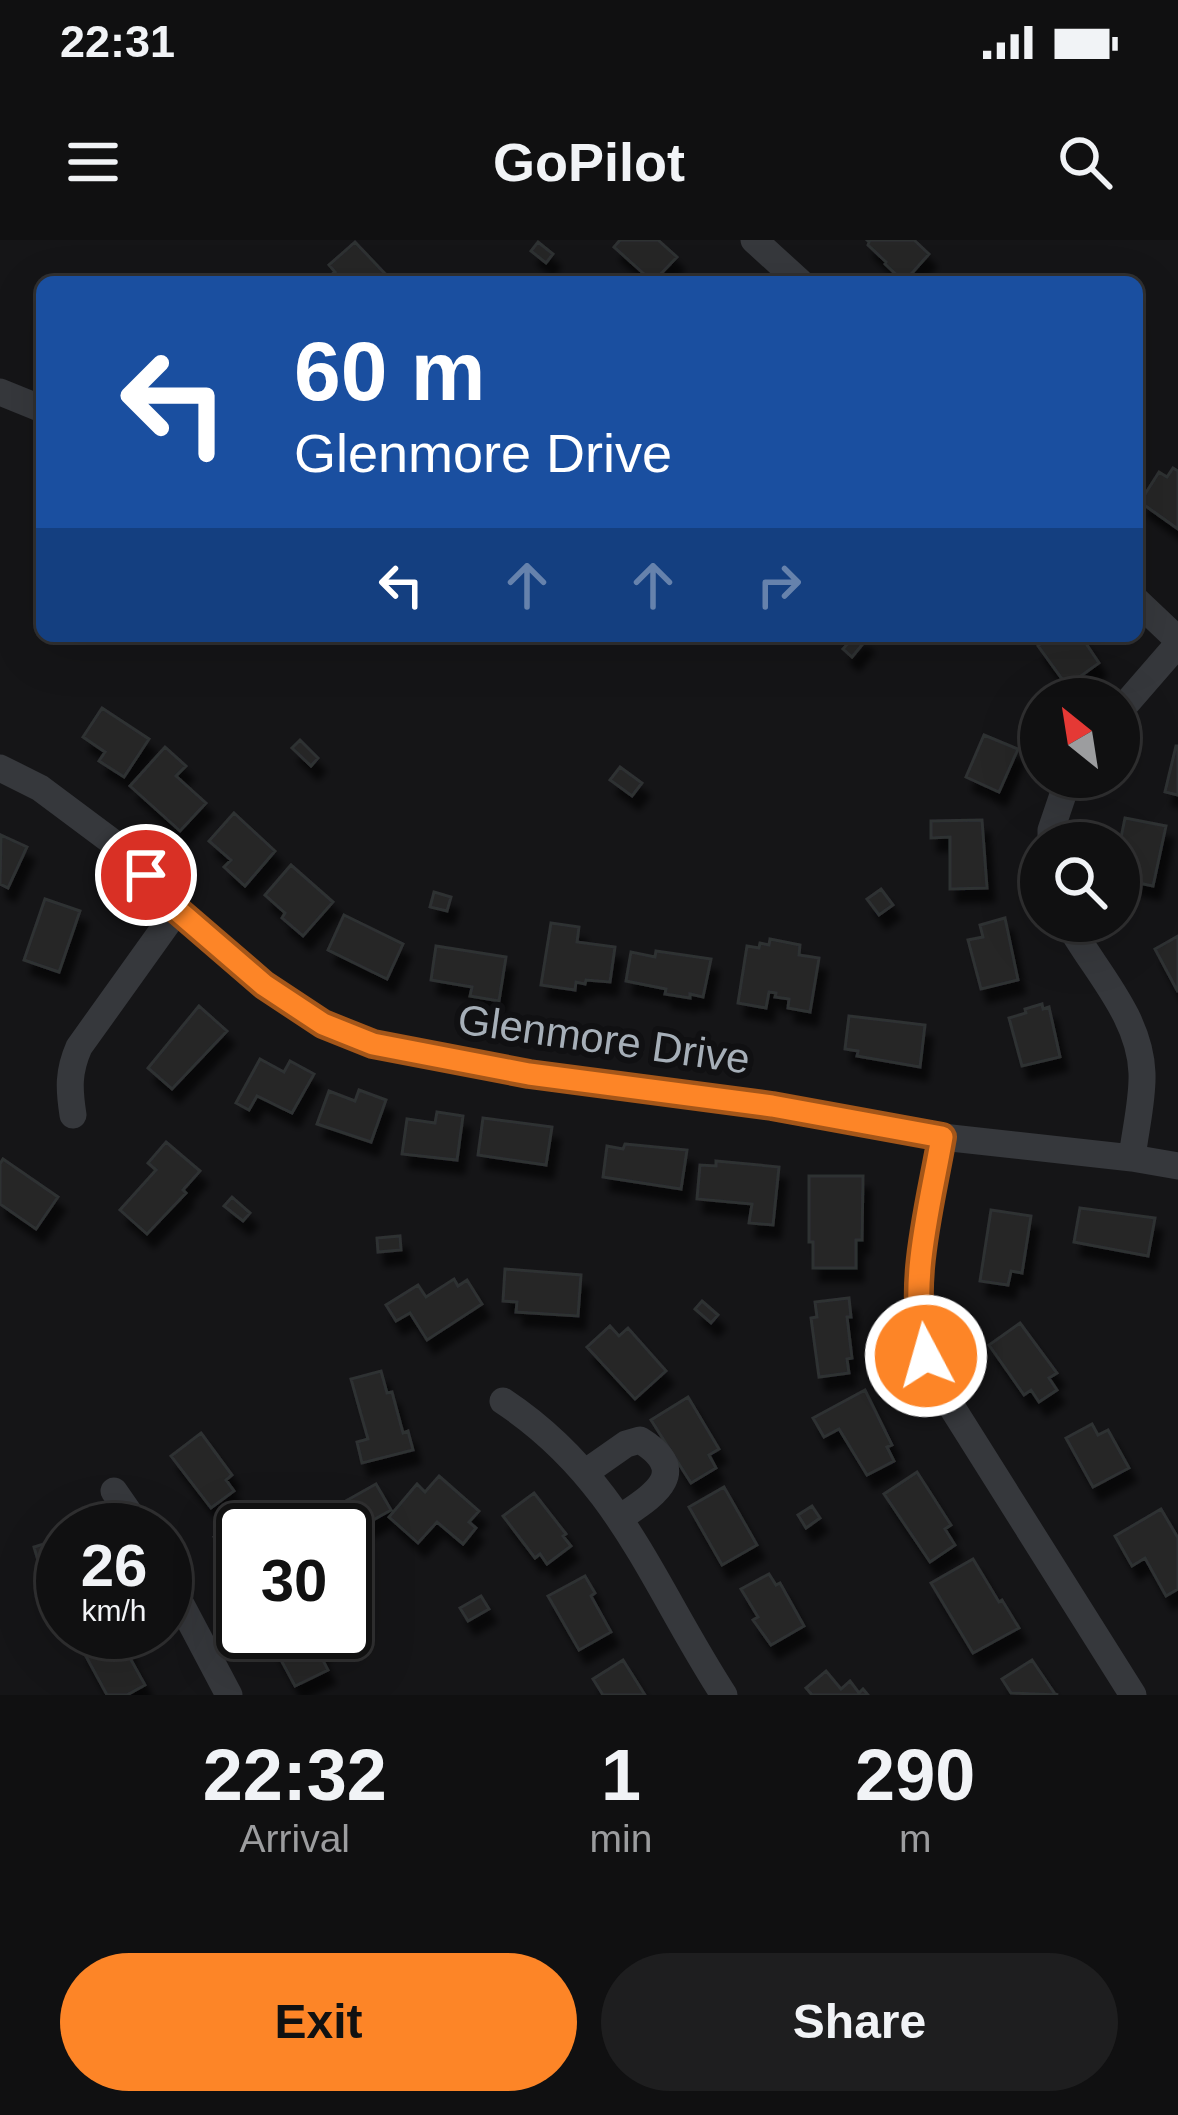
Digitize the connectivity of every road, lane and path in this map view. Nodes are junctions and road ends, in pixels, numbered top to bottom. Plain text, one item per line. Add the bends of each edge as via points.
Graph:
1 (754, 240) edge
2 (793, 276) edge
3 (0, 392) edge
4 (36, 407) edge
5 (1143, 607) edge
6 (1178, 642) edge
7 (1140, 687) edge
8 (0, 767) edge
9 (177, 910) junction
10 (1080, 942) edge
11 (73, 1115) dead end
12 (942, 1137) junction
13 (1132, 1158) junction
14 (1178, 1166) edge
15 (503, 1401) dead end
16 (586, 1472) junction
17 (114, 1491) dead end
18 (122, 1503) edge
19 (620, 1518) junction
20 (192, 1625) edge
21 (229, 1695) edge
22 (724, 1695) edge
23 (1133, 1695) edge

1 - 2 street
3 - 4 street
5 - 6 street
6 - 7 street
8 - 9 street, Glenmore Drive via 111,841
9 - 11 street via 79,1047 68,1084
9 - 12 street, Glenmore Drive via 299,1010 373,1044
10 - 13 street via 1137,1045 1142,1073
12 - 13 street, Glenmore Drive
12 - 23 street via 921,1262 926,1356
13 - 14 street, Glenmore Drive
15 - 16 street
16 - 19 street
16 - 19 street via 640,1440 662,1460 659,1491
17 - 18 street
19 - 22 street
20 - 21 street

